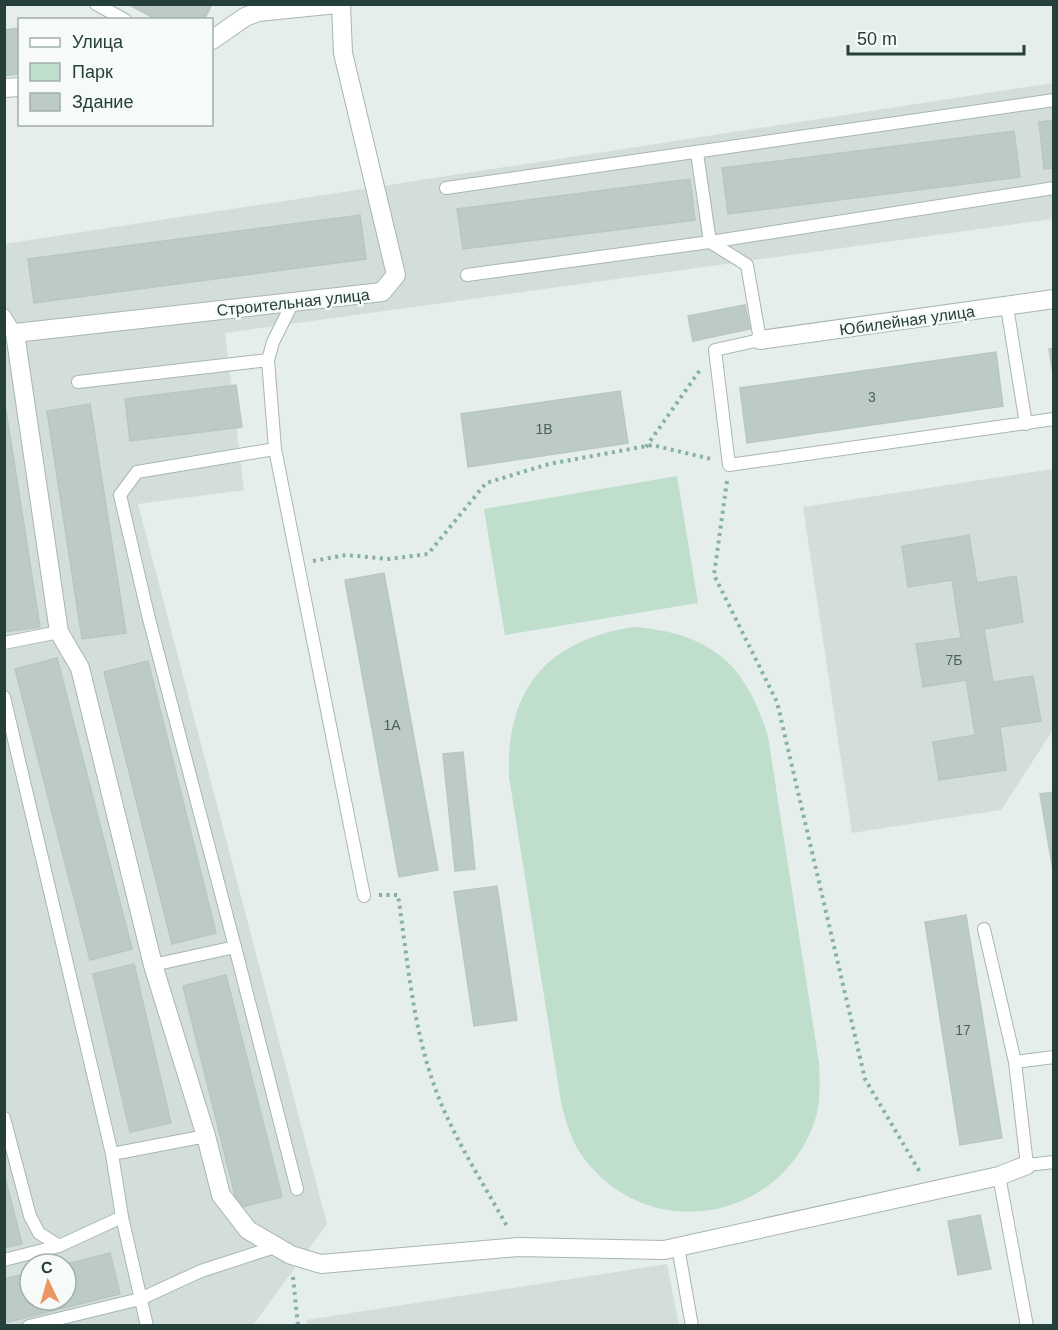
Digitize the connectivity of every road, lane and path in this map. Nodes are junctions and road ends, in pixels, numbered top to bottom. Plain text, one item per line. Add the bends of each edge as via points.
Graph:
1 (96, 4) edge
2 (339, 4) edge
3 (276, 7) edge
4 (121, 18) edge
5 (213, 39) edge
6 (1053, 100) edge
7 (697, 153) junction
8 (446, 188) dead end
9 (1053, 188) edge
10 (710, 242) junction
11 (467, 274) dead end
12 (1053, 299) edge
13 (293, 302) junction
14 (1007, 307) junction
15 (4, 315) edge
16 (15, 333) junction
17 (760, 340) junction
18 (715, 350) junction
19 (268, 360) junction
20 (78, 382) dead end
21 (1053, 418) edge
22 (1026, 424) junction
23 (646, 447) junction
24 (275, 449) junction
25 (729, 465) junction
26 (297, 563) junction
27 (59, 632) junction
28 (4, 643) edge
29 (4, 697) edge
30 (364, 896) joint
31 (984, 929) dead end
32 (235, 946) junction
33 (153, 965) junction
34 (1053, 1057) edge
35 (1015, 1062) junction
36 (4, 1118) edge
37 (206, 1136) junction
38 (112, 1154) junction
39 (1053, 1162) edge
40 (1027, 1165) junction
41 (999, 1176) junction
42 (297, 1189) dead end
43 (930, 1190) junction
44 (122, 1218) junction
45 (59, 1246) junction
46 (518, 1247) junction
47 (678, 1247) junction
48 (283, 1251) junction
49 (4, 1260) edge
50 (140, 1299) junction
51 (29, 1326) edge
52 (147, 1326) edge
53 (298, 1326) edge
54 (692, 1326) edge
55 (1027, 1326) edge

1 - 4 lane
2 - 3 street
2 - 13 street, Строительная улица via 344,53 396,275 382,292
3 - 5 street via 245,17
6 - 7 lane
7 - 8 lane
7 - 10 lane
9 - 10 lane
10 - 11 lane
10 - 17 lane via 747,265
12 - 14 street, Юбилейная улица
13 - 16 street, Строительная улица
13 - 19 lane
14 - 17 street, Юбилейная улица
14 - 22 lane
15 - 16 lane
16 - 27 street
17 - 18 lane
18 - 23 path
18 - 25 lane
19 - 20 lane
19 - 24 lane
21 - 22 lane
22 - 25 lane
23 - 25 path via 703,456
23 - 26 path via 549,464 486,483 428,554 389,559 346,555
24 - 26 lane
24 - 32 lane via 137,472 120,495 148,619
25 - 43 path via 714,575 777,702 865,1079
26 - 30 lane
27 - 28 lane
27 - 33 street via 80,668
29 - 38 lane
30 - 46 path via 398,895 421,1039 431,1077 446,1114
31 - 35 lane
32 - 33 lane
32 - 42 lane
33 - 37 street
34 - 35 lane
35 - 40 lane
36 - 45 lane via 30,1216 39,1233
37 - 38 lane
37 - 48 street via 221,1195 248,1230
38 - 44 lane
39 - 40 lane
40 - 41 street
41 - 43 street
41 - 55 lane
43 - 47 street
44 - 45 lane
44 - 50 lane
45 - 49 lane
46 - 47 street
46 - 48 street via 321,1264
47 - 54 lane
48 - 50 lane via 201,1271
48 - 53 path
50 - 51 lane
50 - 52 lane

